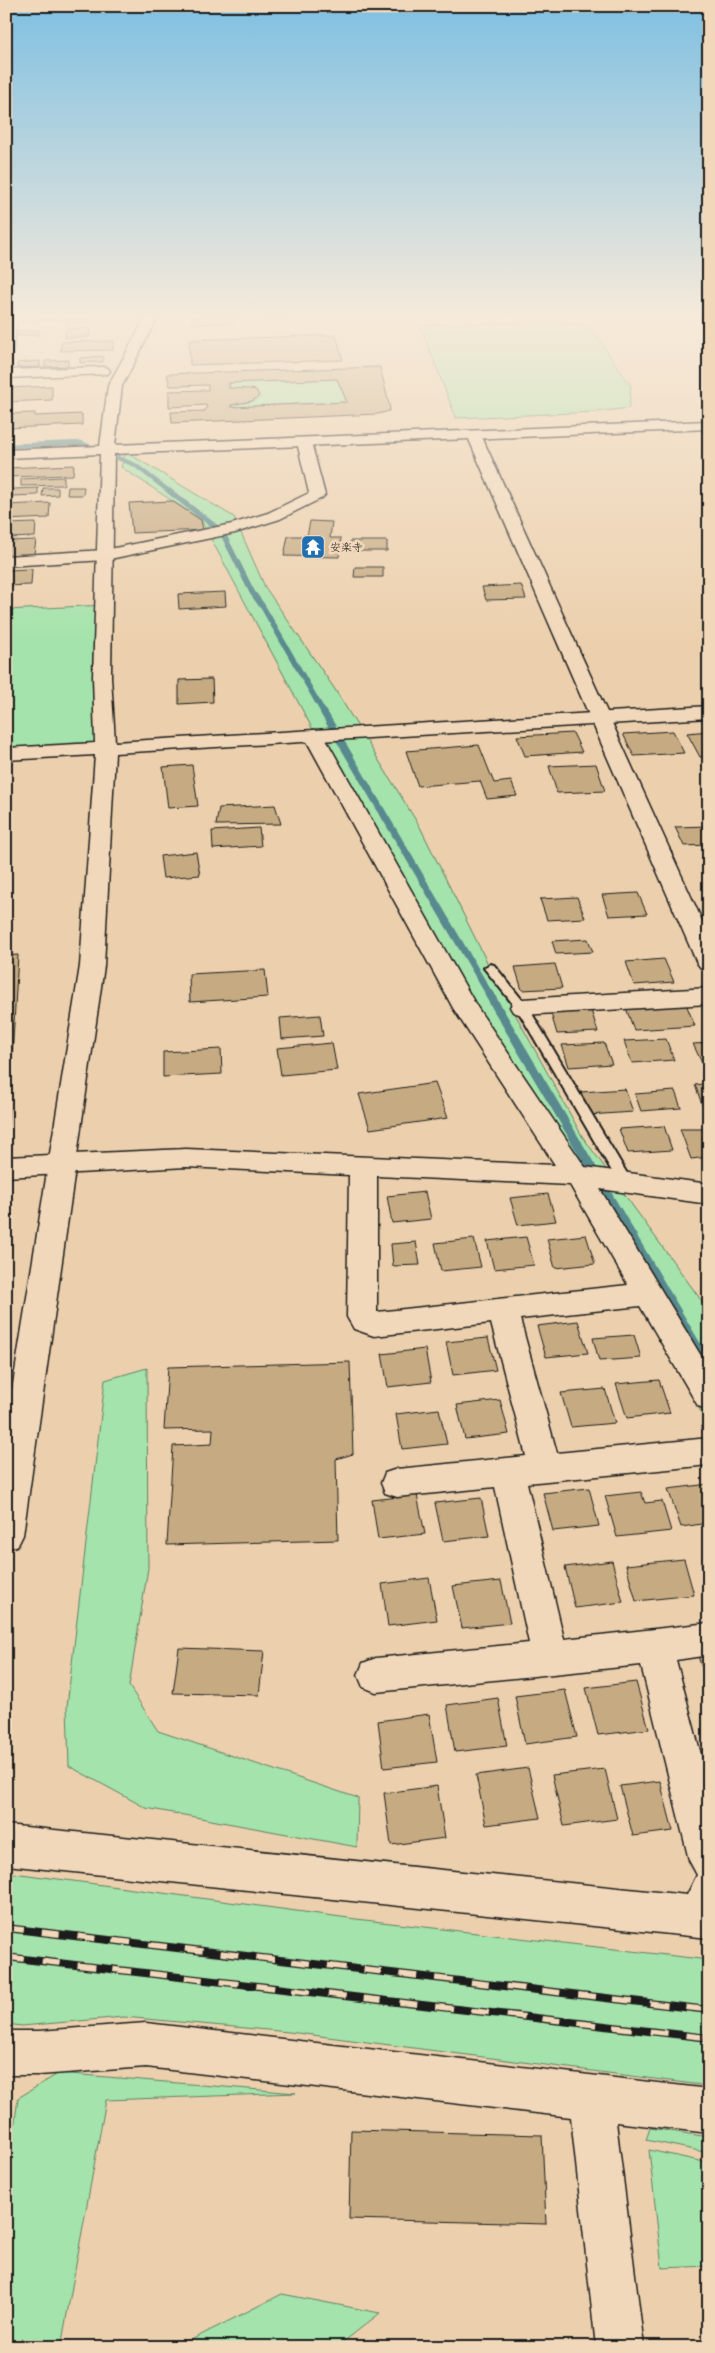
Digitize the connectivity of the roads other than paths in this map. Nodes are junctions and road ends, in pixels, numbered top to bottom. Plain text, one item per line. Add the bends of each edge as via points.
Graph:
1 (110, 425) edge
2 (709, 425) edge
3 (474, 435) junction
4 (304, 442) junction
5 (107, 450) junction
6 (6, 454) edge
7 (105, 555) junction
8 (6, 561) edge
9 (709, 712) edge
10 (601, 718) junction
11 (314, 736) junction
12 (105, 748) junction
13 (6, 754) edge
14 (709, 963) edge
15 (490, 968) dead end
16 (709, 996) edge
17 (522, 1007) junction
18 (62, 1163) junction
19 (363, 1166) junction
20 (6, 1167) edge
21 (577, 1176) junction
22 (623, 1182) junction
23 (709, 1194) edge
24 (648, 1294) junction
25 (502, 1309) junction
26 (709, 1397) edge
27 (709, 1451) edge
28 (545, 1468) junction
29 (508, 1472) junction
30 (397, 1483) dead end
31 (6, 1535) edge
32 (709, 1639) edge
33 (654, 1647) junction
34 (550, 1657) junction
35 (376, 1675) dead end
36 (6, 1845) edge
37 (709, 1860) edge
38 (706, 1908) edge
39 (6, 2053) edge
40 (591, 2097) junction
41 (709, 2111) edge
42 (620, 2347) edge

1 - 5 street
2 - 3 street
3 - 4 street
3 - 10 street
4 - 5 street
4 - 7 street via 317,494 274,516 235,528
5 - 6 street
5 - 7 street
7 - 8 street
7 - 12 street via 102,677
9 - 10 street
10 - 11 street
10 - 14 street
11 - 12 street
11 - 21 street via 465,1008
12 - 13 street
12 - 18 street via 92,966
15 - 17 lane
16 - 17 street
17 - 22 lane
18 - 19 street via 186,1158
18 - 20 street
18 - 31 street
19 - 21 street
19 - 25 street via 363,1319 374,1324
21 - 22 street
21 - 24 street
22 - 23 street
24 - 25 street
24 - 26 street
25 - 28 street
27 - 28 street
28 - 29 street
29 - 30 street
29 - 34 street
32 - 33 street
33 - 34 street
33 - 37 street
34 - 35 street
36 - 38 street
39 - 40 street via 146,2045
40 - 41 street
40 - 42 street

